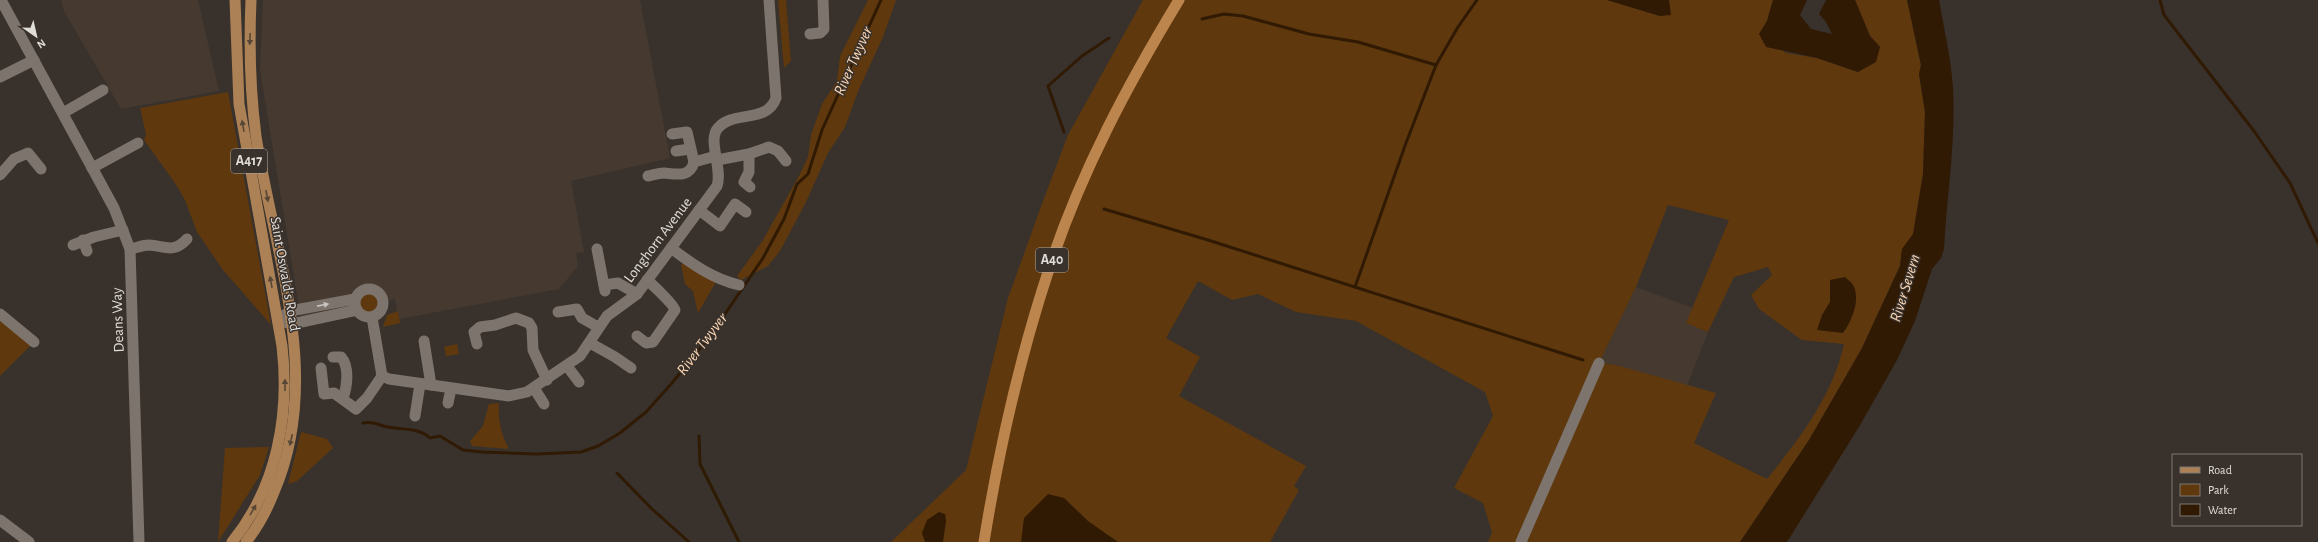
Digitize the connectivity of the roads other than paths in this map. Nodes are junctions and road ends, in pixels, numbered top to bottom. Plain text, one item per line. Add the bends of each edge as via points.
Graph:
1 (1, 0) edge
2 (235, 0) edge
3 (251, 0) edge
4 (769, 0) edge
5 (823, 0) edge
6 (1179, 0) edge
7 (810, 34) dead end
8 (34, 60) junction
9 (0, 77) edge
10 (100, 96) dead end
11 (63, 113) junction
12 (672, 134) dead end
13 (138, 143) dead end
14 (690, 149) junction
15 (676, 151) dead end
16 (749, 154) junction
17 (717, 158) junction
18 (786, 161) dead end
19 (694, 162) junction
20 (92, 168) junction
21 (41, 169) dead end
22 (0, 175) edge
23 (648, 176) dead end
24 (750, 187) dead end
25 (699, 210) junction
26 (746, 212) dead end
27 (123, 230) junction
28 (187, 239) dead end
29 (671, 248) junction
30 (130, 249) junction
31 (597, 249) dead end
32 (87, 251) dead end
33 (647, 280) junction
34 (739, 285) dead end
35 (637, 294) junction
36 (356, 305) junction
37 (290, 311) junction
38 (558, 312) dead end
39 (0, 314) edge
40 (372, 317) junction
41 (278, 321) junction
42 (292, 324) junction
43 (598, 327) junction
44 (636, 336) dead end
45 (424, 341) dead end
46 (34, 342) dead end
47 (590, 343) junction
48 (477, 344) dead end
49 (334, 357) dead end
50 (1599, 363) dead end
51 (567, 366) junction
52 (321, 368) dead end
53 (631, 368) dead end
54 (382, 376) junction
55 (547, 380) junction
56 (579, 382) dead end
57 (426, 385) junction
58 (534, 388) junction
59 (451, 389) junction
60 (343, 398) junction
61 (448, 403) dead end
62 (544, 404) dead end
63 (415, 416) dead end
64 (0, 520) edge
65 (29, 542) edge
66 (139, 542) edge
67 (232, 542) edge
68 (246, 542) edge
69 (984, 542) edge
70 (1521, 542) edge

1 - 8 street, Deans Way
41 -> 2 main road, Saint Oswald's Road / A417 via 239,104
3 -> 37 main road, Saint Oswald's Road / A417 via 249,51 252,106
4 - 17 street, Longhorn Avenue via 776,98 773,105 764,112 724,122 717,128 714,135
5 - 7 street via 824,29 820,33
6 - 69 highway, A40 via 1113,116 1079,191 1050,265 999,451
8 - 9 street
8 - 11 street, Deans Way
10 - 11 street
11 - 20 street, Deans Way
12 - 14 street via 687,132
13 - 20 street
14 - 15 street
14 - 19 street
16 - 17 street
16 - 18 street via 769,147
16 - 24 street via 749,172 744,182
17 - 19 street
17 - 25 street, Longhorn Avenue via 719,179
19 - 23 street via 687,173 675,176 664,173
20 - 27 street, Deans Way
21 - 22 street via 28,153 14,159
25 - 26 street via 720,226 736,204
25 - 29 street, Longhorn Avenue
27 - 30 street, Deans Way
27 - 32 street via 78,242
28 - 30 street via 168,249 147,245
29 - 33 street, Longhorn Avenue
29 - 34 street via 706,273
30 - 66 street, Deans Way
31 - 35 street via 604,288 618,283
33 - 35 street, Longhorn Avenue
33 - 44 street via 660,290 675,310 652,343 646,343
35 - 43 street, Longhorn Avenue via 606,316
37 -> 36 street
36 - 40 street via 364,316
36 - 40 street via 364,290 372,288 380,292 384,300 383,309
36 - 42 street
37 - 41 street
37 - 42 main road, Saint Oswald's Road / A417
38 - 43 street via 577,309 582,318
39 - 46 street
40 - 54 street
41 - 42 street
67 -> 41 main road, Saint Oswald's Road / A417 via 256,506 265,486 282,429 285,370
42 -> 68 main road, Saint Oswald's Road / A417 via 297,388 293,430 268,507
43 - 47 street, Longhorn Avenue
45 - 57 street
47 - 51 street, Longhorn Avenue via 580,356
47 - 53 street
48 - 55 street via 474,332 480,327 516,318 529,323 532,328 533,350
49 - 60 street via 341,357 344,360 347,385
50 - 70 street
51 - 55 street, Longhorn Avenue
51 - 56 street
52 - 60 street via 324,394 334,393
54 - 57 street, Longhorn Avenue via 389,380
54 - 60 street via 356,409
55 - 58 street, Longhorn Avenue
57 - 59 street, Longhorn Avenue
57 - 63 street
58 - 59 street, Longhorn Avenue via 509,396
58 - 62 street
59 - 61 street
64 - 65 street

